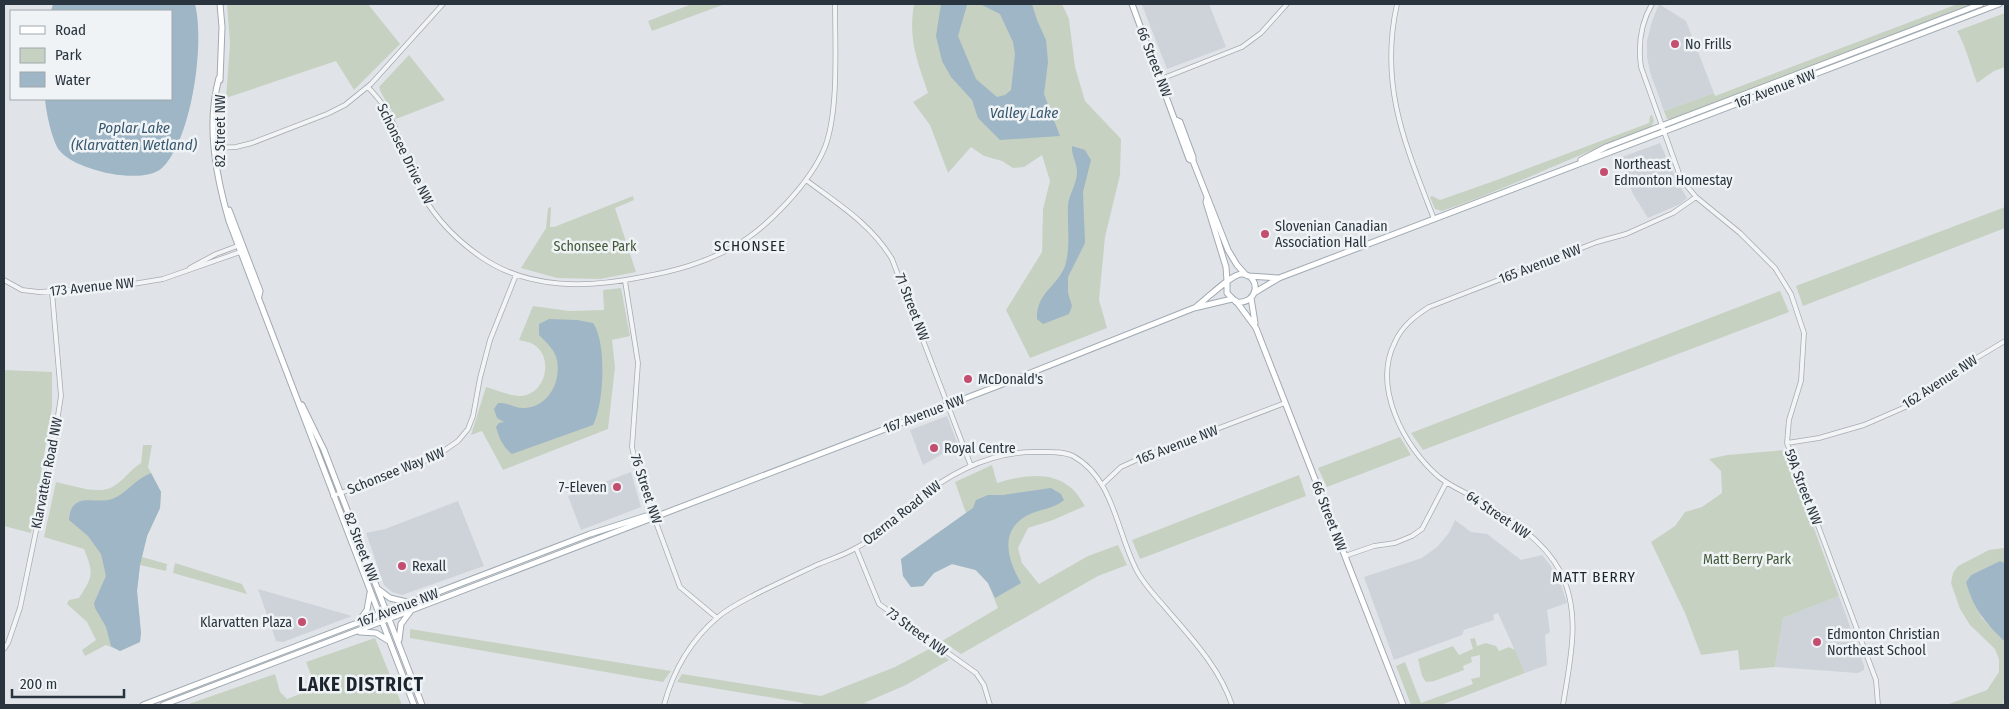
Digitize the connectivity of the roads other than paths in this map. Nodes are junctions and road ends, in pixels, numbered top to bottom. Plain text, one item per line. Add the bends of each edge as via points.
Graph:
1 (220, 4) edge
2 (443, 4) edge
3 (835, 4) edge
4 (1132, 4) edge
5 (1287, 4) edge
6 (1397, 4) edge
7 (1652, 4) edge
8 (1981, 4) edge
9 (1999, 4) edge
10 (1161, 79) junction
11 (368, 87) junction
12 (1663, 129) junction
13 (216, 148) junction
14 (806, 180) junction
15 (1696, 197) junction
16 (1207, 198) junction
17 (1434, 219) junction
18 (240, 245) junction
19 (242, 251) junction
20 (182, 273) junction
21 (516, 275) junction
22 (1247, 275) junction
23 (1279, 278) junction
24 (4, 280) edge
25 (625, 281) junction
26 (1227, 282) junction
27 (52, 292) junction
28 (1253, 296) junction
29 (1234, 300) junction
30 (1194, 308) junction
31 (1255, 326) junction
32 (2005, 341) edge
33 (1394, 343) joint
34 (295, 391) junction
35 (1285, 403) junction
36 (948, 405) junction
37 (1786, 443) junction
38 (971, 466) junction
39 (1446, 483) junction
40 (1102, 485) junction
41 (341, 493) junction
42 (333, 496) junction
43 (654, 518) junction
44 (856, 548) junction
45 (1345, 556) junction
46 (487, 577) junction
47 (376, 586) junction
48 (370, 590) junction
49 (411, 603) junction
50 (412, 610) junction
51 (386, 612) junction
52 (380, 614) junction
53 (717, 618) junction
54 (389, 619) junction
55 (382, 621) junction
56 (352, 625) junction
57 (343, 636) junction
58 (390, 642) junction
59 (399, 646) junction
60 (4, 649) edge
61 (166, 696) junction
62 (160, 699) junction
63 (143, 705) edge
64 (166, 705) edge
65 (414, 705) edge
66 (422, 705) edge
67 (664, 705) edge
68 (990, 705) edge
69 (1232, 705) edge
70 (1403, 705) edge
71 (1563, 705) edge
72 (1878, 705) edge

1 - 13 main road, 82 Street NW via 222,27
2 - 11 street
3 - 14 street, Schonsee Drive NW via 831,124 825,147
4 - 10 main road, 66 Street NW
5 - 10 street via 1261,33 1242,47
6 - 17 street via 1391,60 1396,106 1405,143
7 - 12 street, 59A Street NW via 1643,27 1640,57 1644,78
8 - 12 main road, 167 Avenue NW
9 - 12 main road, 167 Avenue NW
10 - 16 main road, 66 Street NW via 1194,157
11 - 13 street via 327,114 244,145
11 - 21 street, Schonsee Drive NW via 388,113 416,184 443,225 481,257
12 - 15 street, 59A Street NW via 1681,179
12 - 17 main road, 167 Avenue NW
13 - 18 main road, 82 Street NW via 226,201
14 - 25 street, Schonsee Drive NW via 761,227 736,246 683,268
14 - 36 street, 71 Street NW via 864,223 888,252 898,270
15 - 33 street, 165 Avenue NW via 1673,213 1626,234 1597,242 1429,307 1408,322
15 - 37 street, 59A Street NW via 1740,233 1775,268 1791,294 1804,333 1801,381
16 - 22 main road, 66 Street NW via 1228,250
16 - 26 main road, 66 Street NW via 1226,266
17 - 23 main road, 167 Avenue NW
18 - 19 main road, 82 Street NW
18 - 20 street, 173 Avenue NW
19 - 20 street, 173 Avenue NW
19 - 34 main road, 82 Street NW
20 - 27 street, 173 Avenue NW via 126,285
21 - 25 street, Schonsee Drive NW via 569,285
21 - 41 street, Schonsee Way NW via 490,340 473,416 464,435 454,446 435,457
22 - 23 main road, 167 Avenue NW
22 - 26 main road via 1236,274
22 - 28 main road via 1254,282
23 - 28 main road, 167 Avenue NW
24 - 27 street, 173 Avenue NW via 22,290
25 - 43 street, 76 Street NW via 638,363 632,447
26 - 29 main road via 1227,293
26 - 30 main road, 167 Avenue NW
27 - 60 street, Klarvatten Road NW via 61,396 20,608
28 - 29 main road via 1244,302
28 - 31 main road, 66 Street NW
29 - 30 main road, 167 Avenue NW
29 - 31 main road, 66 Street NW
30 - 36 main road, 167 Avenue NW
31 - 35 main road, 66 Street NW
32 - 37 street, 162 Avenue NW via 1910,405 1864,425 1819,438
33 - 39 street, 64 Street NW via 1387,373 1395,413 1409,442
34 - 41 main road, 82 Street NW
34 - 42 main road, 82 Street NW
35 - 40 street, 165 Avenue NW via 1143,457 1121,468
35 - 45 main road, 66 Street NW
36 - 38 street, 71 Street NW
36 - 43 main road, 167 Avenue NW
37 - 72 street, 59A Street NW via 1876,680
38 - 40 street, Ozerna Road NW via 1018,451 1055,452 1072,456 1095,473
38 - 44 street, Ozerna Road NW via 935,486
39 - 45 street via 1422,529 1394,543
39 - 71 street, 64 Street NW via 1493,509 1522,530 1539,544 1560,570 1570,596 1574,620
40 - 69 street, Ozerna Road NW via 1141,577 1211,662
41 - 42 street, Schonsee Way NW
41 - 47 main road, 82 Street NW
42 - 48 main road, 82 Street NW
43 - 46 main road, 167 Avenue NW
43 - 53 street, 76 Street NW via 680,587
44 - 53 street, Ozerna Road NW via 732,606
44 - 68 street, 73 Street NW via 879,604 976,673 984,685
45 - 70 main road, 66 Street NW
46 - 49 main road, 167 Avenue NW
46 - 50 main road, 167 Avenue NW
47 - 49 main road via 390,598
47 - 51 main road, 82 Street NW
48 - 52 main road, 82 Street NW
48 - 56 main road via 364,616
49 - 51 main road, 167 Avenue NW
50 - 54 main road, 167 Avenue NW
50 - 59 main road via 401,624
51 - 52 main road, 167 Avenue NW
51 - 54 main road, 82 Street NW
52 - 55 main road, 82 Street NW
52 - 56 main road, 167 Avenue NW
53 - 67 street, Ozerna Road NW via 693,644 672,680
54 - 55 main road, 167 Avenue NW
54 - 59 main road, 82 Street NW
55 - 57 main road, 167 Avenue NW
55 - 58 main road, 82 Street NW
56 - 61 main road, 167 Avenue NW
57 - 58 main road via 376,633
57 - 64 main road, 167 Avenue NW
58 - 65 main road, 82 Street NW
59 - 66 main road, 82 Street NW
61 - 62 main road, 167 Avenue NW
61 - 64 street
62 - 63 main road, 167 Avenue NW
62 - 64 street

